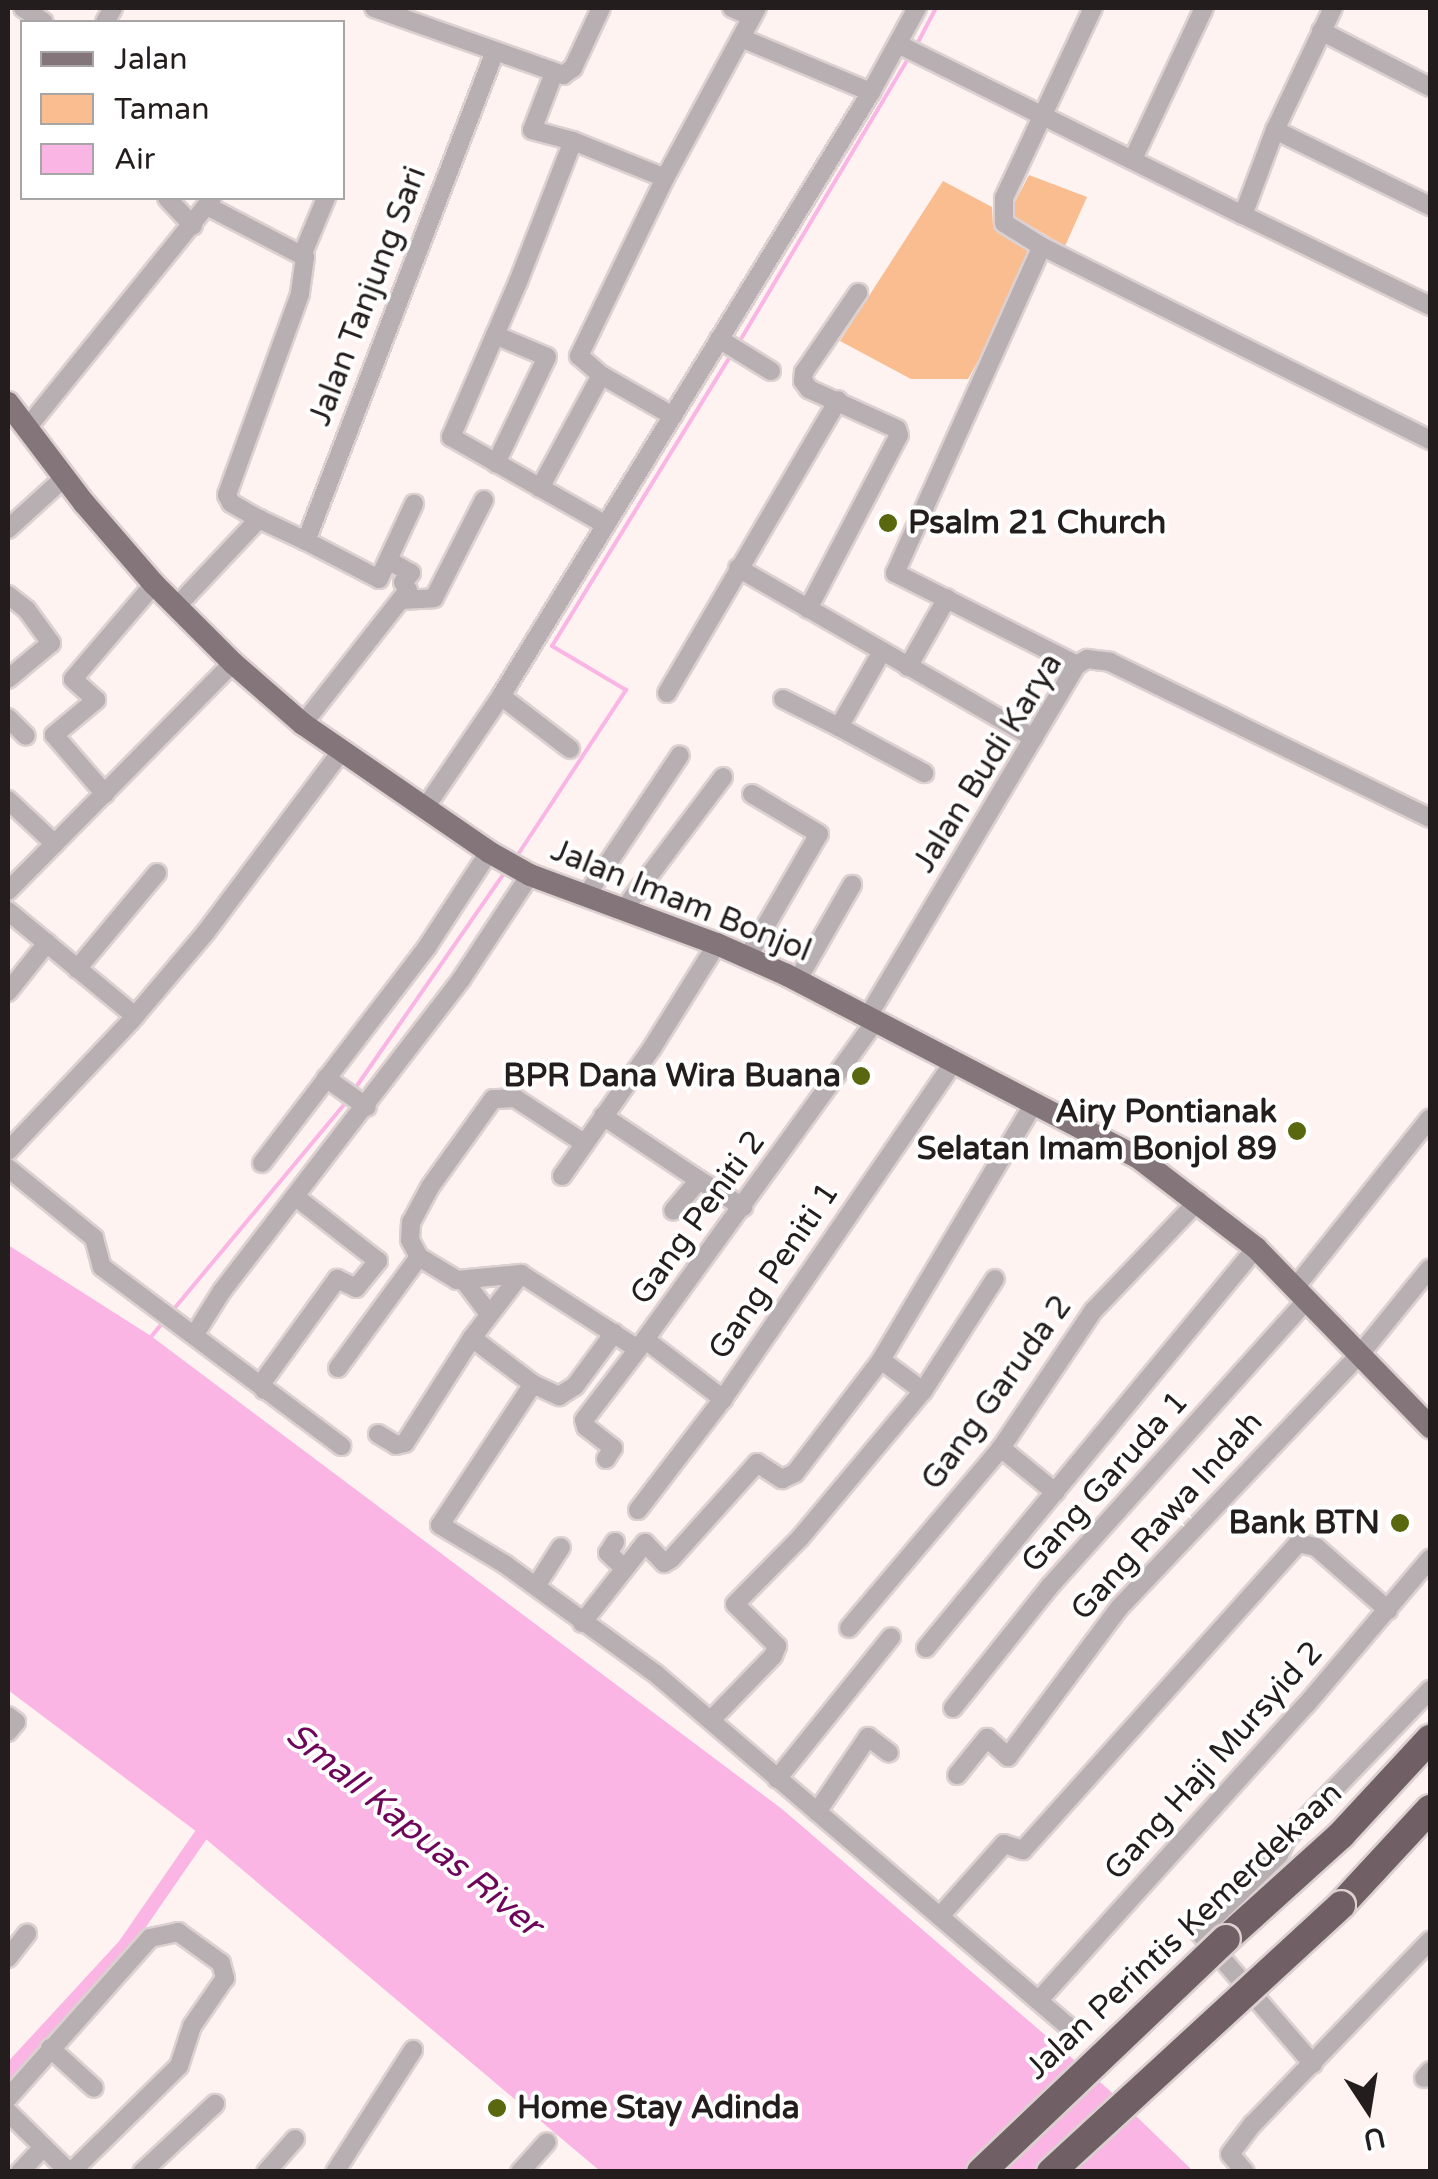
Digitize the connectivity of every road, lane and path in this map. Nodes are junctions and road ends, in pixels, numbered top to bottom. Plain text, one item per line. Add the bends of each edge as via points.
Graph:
1 (374, 8) edge
2 (601, 8) edge
3 (732, 8) edge
4 (916, 8) edge
5 (1093, 8) edge
6 (1204, 8) edge
7 (1333, 8) edge
8 (755, 12) edge
9 (1321, 31) junction
10 (741, 38) junction
11 (900, 44) junction
12 (494, 54) junction
13 (554, 73) junction
14 (1430, 86) edge
15 (870, 92) junction
16 (1047, 116) junction
17 (1274, 130) junction
18 (573, 141) junction
19 (1133, 159) junction
20 (665, 178) junction
21 (169, 200) edge
22 (325, 200) edge
23 (210, 202) edge
24 (1430, 206) edge
25 (1243, 215) junction
26 (194, 226) junction
27 (303, 253) junction
28 (1038, 255) dead end
29 (858, 293) dead end
30 (1430, 306) edge
31 (495, 336) junction
32 (720, 340) junction
33 (771, 371) dead end
34 (601, 375) junction
35 (838, 400) junction
36 (8, 403) edge
37 (672, 416) junction
38 (27, 428) junction
39 (1430, 440) edge
40 (496, 462) junction
41 (65, 477) junction
42 (540, 488) junction
43 (484, 500) dead end
44 (414, 504) dead end
45 (259, 518) junction
46 (604, 524) junction
47 (8, 529) edge
48 (306, 541) junction
49 (388, 560) junction
50 (738, 568) junction
51 (154, 584) junction
52 (8, 595) edge
53 (404, 595) junction
54 (947, 598) junction
55 (177, 606) junction
56 (808, 609) junction
57 (881, 653) junction
58 (233, 663) junction
59 (1077, 665) junction
60 (908, 668) junction
61 (8, 679) edge
62 (667, 693) dead end
63 (501, 696) junction
64 (782, 700) dead end
65 (8, 718) edge
66 (303, 724) junction
67 (839, 726) junction
68 (26, 736) dead end
69 (1034, 738) junction
70 (570, 749) dead end
71 (342, 750) junction
72 (680, 755) dead end
73 (924, 773) dead end
74 (723, 778) dead end
75 (105, 794) junction
76 (752, 794) dead end
77 (8, 800) edge
78 (425, 808) junction
79 (1430, 818) edge
80 (54, 844) junction
81 (492, 854) junction
82 (156, 873) dead end
83 (528, 874) junction
84 (852, 884) dead end
85 (8, 891) edge
86 (586, 896) junction
87 (624, 909) junction
88 (8, 911) edge
89 (46, 944) junction
90 (717, 944) junction
91 (747, 958) junction
92 (76, 969) junction
93 (797, 981) junction
94 (8, 992) edge
95 (135, 1016) junction
96 (871, 1020) junction
97 (954, 1062) junction
98 (329, 1080) junction
99 (362, 1104) junction
100 (1034, 1104) junction
101 (603, 1116) junction
102 (1430, 1118) edge
103 (584, 1142) junction
104 (8, 1150) edge
105 (262, 1164) dead end
106 (8, 1168) edge
107 (562, 1176) dead end
108 (699, 1180) junction
109 (297, 1198) junction
110 (1200, 1200) junction
111 (743, 1207) junction
112 (673, 1211) dead end
113 (1256, 1248) junction
114 (419, 1257) junction
115 (1430, 1268) edge
116 (521, 1274) junction
117 (996, 1279) dead end
118 (465, 1282) junction
119 (1300, 1295) junction
120 (489, 1314) junction
121 (195, 1334) junction
122 (614, 1334) junction
123 (472, 1338) junction
124 (642, 1345) junction
125 (1361, 1353) junction
126 (881, 1360) junction
127 (338, 1368) dead end
128 (533, 1384) junction
129 (264, 1390) junction
130 (923, 1391) junction
131 (723, 1398) junction
132 (1427, 1416) edge
133 (378, 1434) dead end
134 (341, 1446) dead end
135 (1001, 1448) junction
136 (606, 1460) dead end
137 (1055, 1492) junction
138 (638, 1510) dead end
139 (615, 1542) dead end
140 (561, 1547) dead end
141 (1430, 1559) edge
142 (624, 1567) junction
143 (536, 1586) junction
144 (1388, 1610) junction
145 (582, 1623) junction
146 (849, 1628) dead end
147 (891, 1637) dead end
148 (926, 1648) dead end
149 (1430, 1690) edge
150 (953, 1708) dead end
151 (8, 1716) edge
152 (711, 1720) junction
153 (8, 1732) edge
154 (1430, 1739) edge
155 (889, 1754) dead end
156 (957, 1775) dead end
157 (777, 1778) junction
158 (1430, 1809) edge
159 (817, 1812) junction
160 (941, 1915) junction
161 (27, 1934) dead end
162 (1430, 1941) edge
163 (8, 1958) edge
164 (1040, 2000) junction
165 (1070, 2028) dead end
166 (50, 2048) junction
167 (413, 2050) dead end
168 (1313, 2064) junction
169 (94, 2088) dead end
170 (8, 2098) edge
171 (215, 2104) dead end
172 (8, 2112) edge
173 (295, 2139) dead end
174 (548, 2142) dead end
175 (42, 2147) junction
176 (20, 2172) edge
177 (70, 2172) edge
178 (142, 2172) edge
179 (266, 2172) edge
180 (335, 2172) edge
181 (520, 2172) edge
182 (981, 2172) edge
183 (1050, 2172) edge
184 (1246, 2172) edge

1 - 12 street
2 - 13 street via 573,68
3 - 8 street
4 - 11 street
5 - 16 street
6 - 19 street
7 - 9 street
8 - 10 street
9 - 14 street
9 - 17 street
10 - 15 street
10 - 20 street
11 - 15 street
11 - 16 street
12 - 13 street
12 - 48 street, Jalan Tanjung Sari
13 - 18 street via 532,130
15 - 32 street
16 - 19 street
16 - 39 street via 1002,204 1006,225
17 - 24 street
17 - 25 street
18 - 20 street
18 - 31 street
19 - 25 street
20 - 34 street via 578,356
21 - 26 street
22 - 27 street
23 - 26 street
23 - 27 street
25 - 30 street
26 - 38 street
27 - 45 street via 300,294 227,495
28 - 54 street via 896,572
29 - 35 street via 803,375 809,389
31 - 40 street via 451,437
31 - 40 street via 547,357
32 - 33 street
32 - 37 street
34 - 37 street
34 - 42 street
35 - 50 street
35 - 56 street via 899,435
36 - 38 main road, Jalan Imam Bonjol
37 - 46 street
38 - 41 main road, Jalan Imam Bonjol
40 - 42 street
41 - 47 street
41 - 51 main road, Jalan Imam Bonjol
42 - 46 street
43 - 53 street via 434,598
44 - 49 street
45 - 48 street
45 - 55 street
46 - 63 street
48 - 49 street via 380,578
49 - 53 street via 412,573 403,582
50 - 56 street
50 - 62 street
51 - 55 main road, Jalan Imam Bonjol
51 - 75 street via 72,679 96,700 54,735
52 - 61 street via 51,643
53 - 66 street
54 - 59 street
54 - 60 street
55 - 58 main road, Jalan Imam Bonjol
56 - 57 street
57 - 60 street
57 - 67 street
58 - 66 main road, Jalan Imam Bonjol
58 - 75 street
59 - 69 street, Jalan Budi Karya
59 - 79 street, Jalan Budi Karya via 1091,658 1110,662
60 - 69 street
63 - 70 street
63 - 78 street
64 - 67 street
65 - 68 street
66 - 71 main road, Jalan Imam Bonjol
67 - 73 street
69 - 96 street, Jalan Budi Karya
71 - 78 main road, Jalan Imam Bonjol
71 - 95 street
72 - 86 street
74 - 87 street
75 - 80 street
76 - 91 street via 819,834
77 - 80 street
78 - 81 main road, Jalan Imam Bonjol
80 - 85 street
81 - 83 main road, Jalan Imam Bonjol
81 - 98 street
82 - 92 street
83 - 86 main road, Jalan Imam Bonjol
83 - 99 street via 462,978
84 - 93 street
86 - 87 main road, Jalan Imam Bonjol
87 - 90 main road, Jalan Imam Bonjol
88 - 89 street
89 - 92 street
89 - 94 street
90 - 91 main road, Jalan Imam Bonjol
90 - 101 street
91 - 93 main road, Jalan Imam Bonjol
92 - 95 street
93 - 96 main road, Jalan Imam Bonjol
95 - 104 street
96 - 97 main road, Jalan Imam Bonjol
96 - 111 street, Gang Peniti 2
97 - 100 main road, Jalan Imam Bonjol
97 - 131 street, Gang Peniti 1
98 - 99 street
98 - 105 street
99 - 109 street
100 - 110 main road, Jalan Imam Bonjol
100 - 126 street
101 - 103 street
101 - 108 street
102 - 119 street, Gang Garuda 1
103 - 107 street
103 - 114 street via 515,1098 493,1099 411,1222
106 - 121 street via 94,1238 102,1268
108 - 111 street
108 - 112 street
109 - 121 street
109 - 129 street via 378,1261 356,1288 337,1278 264,1380
110 - 113 main road, Jalan Imam Bonjol
110 - 135 street, Gang Garuda 2 via 1093,1311
111 - 124 street, Gang Peniti 2
113 - 119 main road, Jalan Imam Bonjol
113 - 137 street
114 - 118 street
114 - 127 street
115 - 125 street, Gang Rawa Indah
116 - 118 street
116 - 120 street
116 - 122 street, Gang Peniti 2
117 - 130 street
118 - 120 street
119 - 125 main road, Jalan Imam Bonjol
119 - 150 street, Gang Garuda 1
120 - 123 street
121 - 129 street
122 - 124 street, Gang Peniti 2
122 - 128 street via 564,1394
123 - 128 street
123 - 133 street via 405,1443
124 - 131 street
124 - 136 street via 584,1424 613,1448
125 - 132 main road, Jalan Imam Bonjol
125 - 156 street, Gang Rawa Indah via 1119,1608 1008,1756 986,1738
126 - 130 street
126 - 142 street via 794,1473 782,1479 758,1463 670,1559 664,1563 645,1543
128 - 143 street via 440,1525
129 - 134 street
130 - 152 street via 800,1538 735,1604 777,1646
131 - 138 street, Gang Peniti 1
135 - 137 street
135 - 146 street, Gang Garuda 2
137 - 148 street
139 - 142 street via 608,1552
140 - 143 street
141 - 144 street, Gang Haji Mursyid 2
142 - 145 street
143 - 145 street
144 - 160 street via 1316,1547 1298,1544 1023,1850 1004,1844
144 - 164 street, Gang Haji Mursyid 2
145 - 152 street via 608,1636
147 - 157 street
149 - 168 street via 1199,1932
151 - 153 street via 16,1722
152 - 157 street
154 - 182 highway, Jalan Perintis Kemerdekaan, bridge via 1341,1834
155 - 159 street via 868,1737
157 - 159 street
158 - 183 highway, bridge via 1342,1904
159 - 160 street
160 - 164 street
161 - 163 street
162 - 168 street
164 - 165 street
166 - 169 street
166 - 170 street
166 - 177 street via 156,1934 185,1934 223,1966 224,1978 192,2026 180,2066
167 - 180 street
168 - 184 street via 1230,2154
171 - 178 street
172 - 175 street
173 - 179 street
174 - 181 street
175 - 176 street
175 - 177 street

